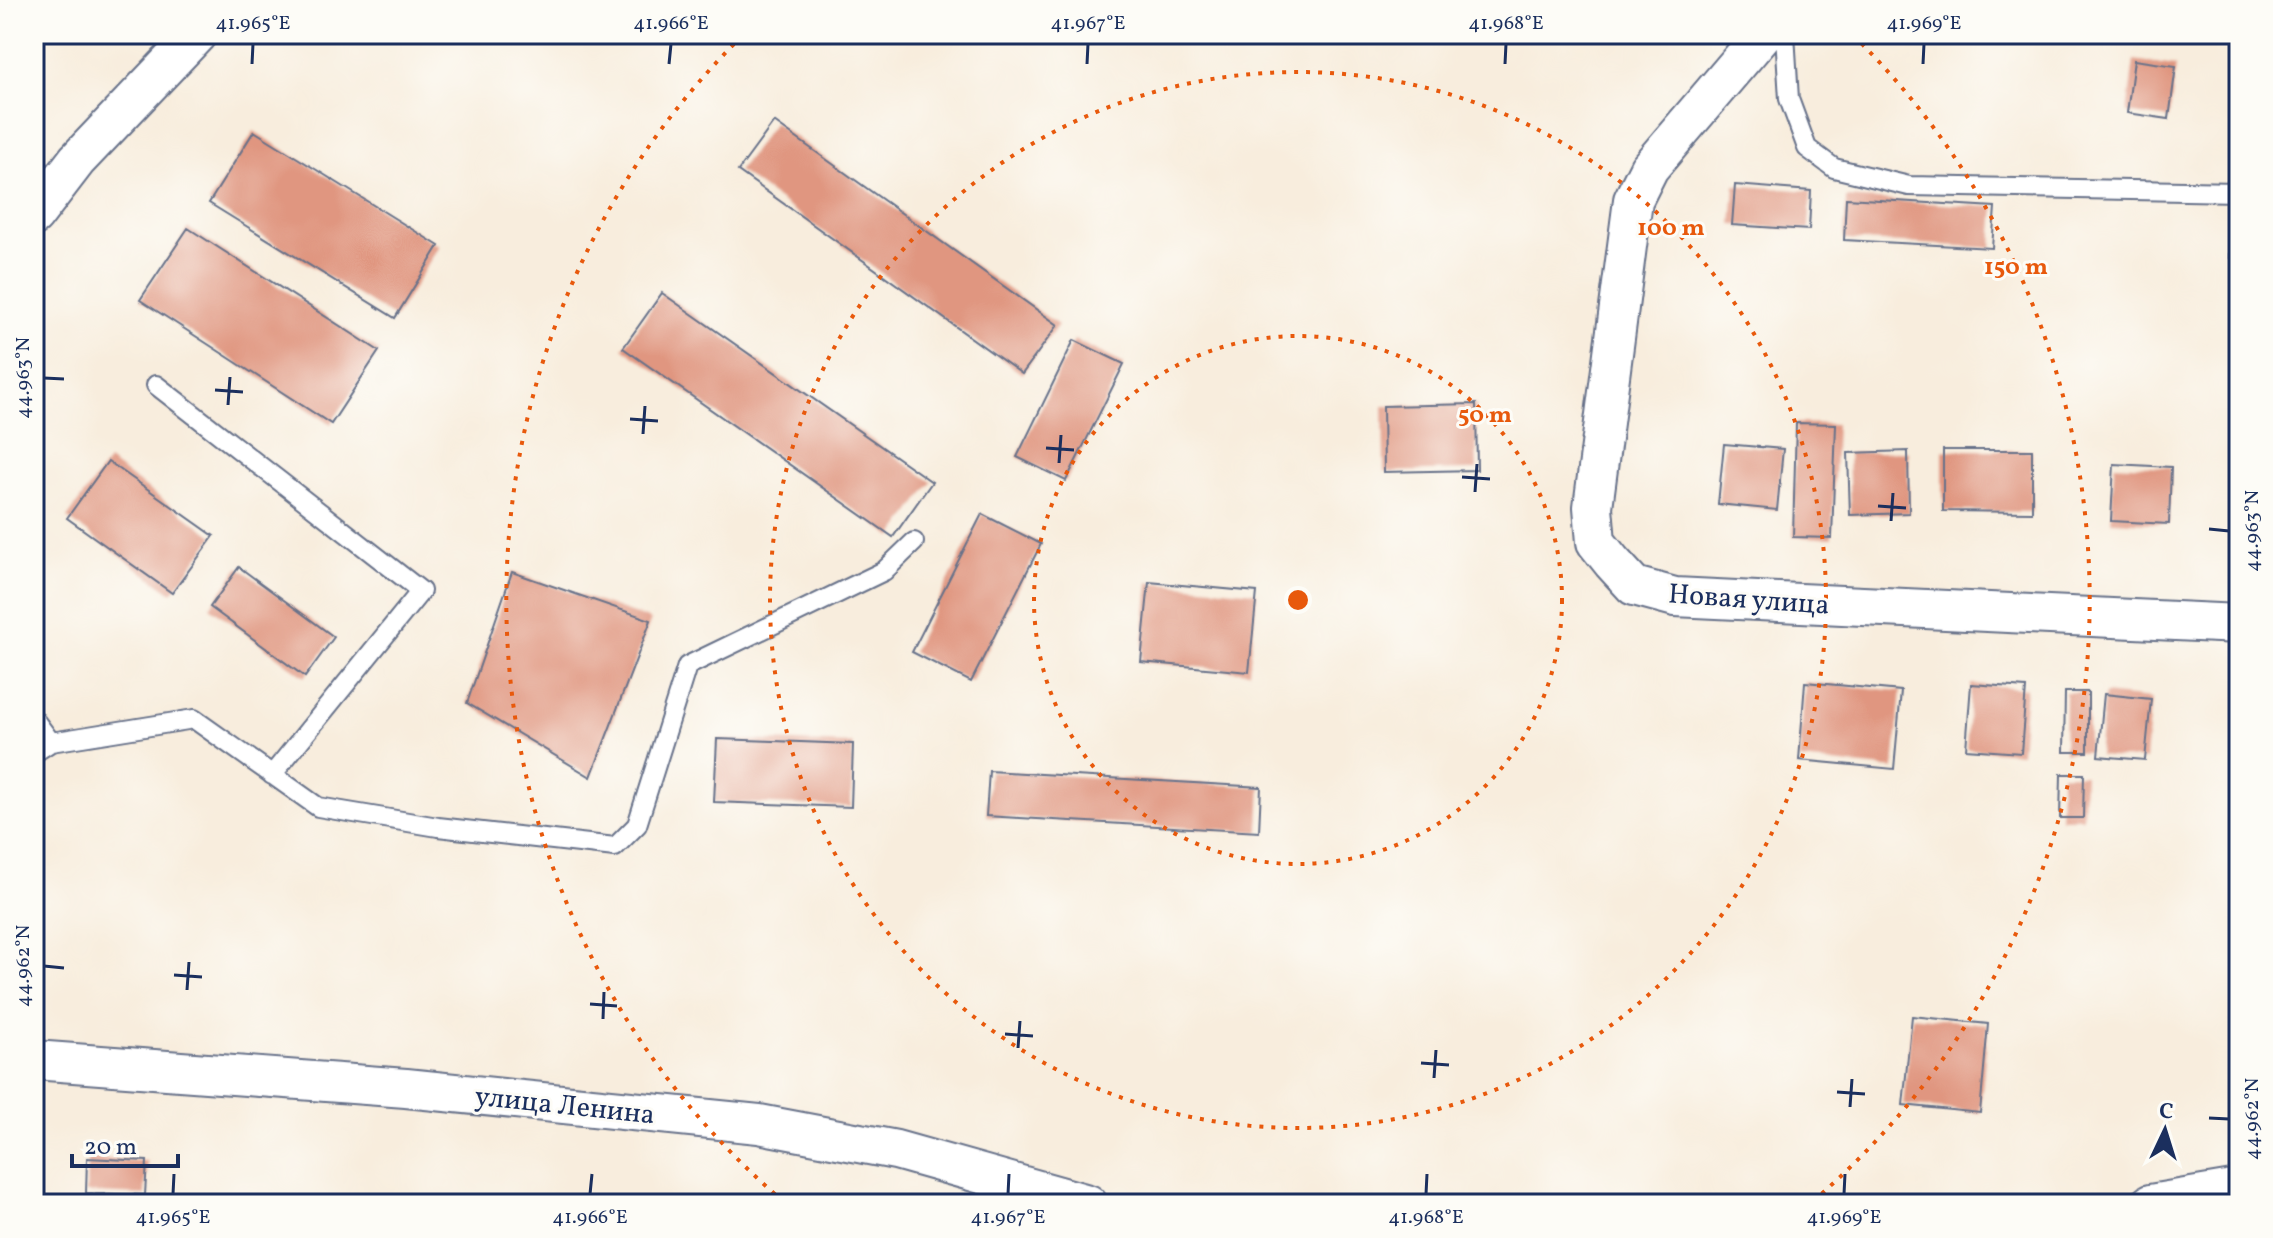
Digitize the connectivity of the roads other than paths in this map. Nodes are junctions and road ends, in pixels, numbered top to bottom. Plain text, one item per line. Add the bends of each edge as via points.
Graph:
1 (197, 34) edge
2 (1763, 34) edge
3 (1785, 34) edge
4 (2239, 192) edge
5 (34, 216) edge
6 (156, 385) dead end
7 (914, 542) dead end
8 (2239, 624) edge
9 (34, 719) edge
10 (51, 742) junction
11 (34, 753) edge
12 (272, 775) junction
13 (34, 1060) edge
14 (2239, 1189) edge
15 (1088, 1204) edge
16 (2150, 1204) edge

1 - 5 street via 77,160
2 - 8 street, Новая улица via 1649,168 1633,200 1593,507 1596,542 1604,552 1634,586 1675,597
3 - 4 lane via 1789,99 1807,148 1834,168 1909,186
6 - 12 lane via 421,591
7 - 12 lane via 884,571 687,666 637,825 615,847 318,807
9 - 10 lane
10 - 11 lane
10 - 12 lane via 194,719
13 - 15 street, улица Ленина via 406,1088 759,1124 896,1150
14 - 16 street

